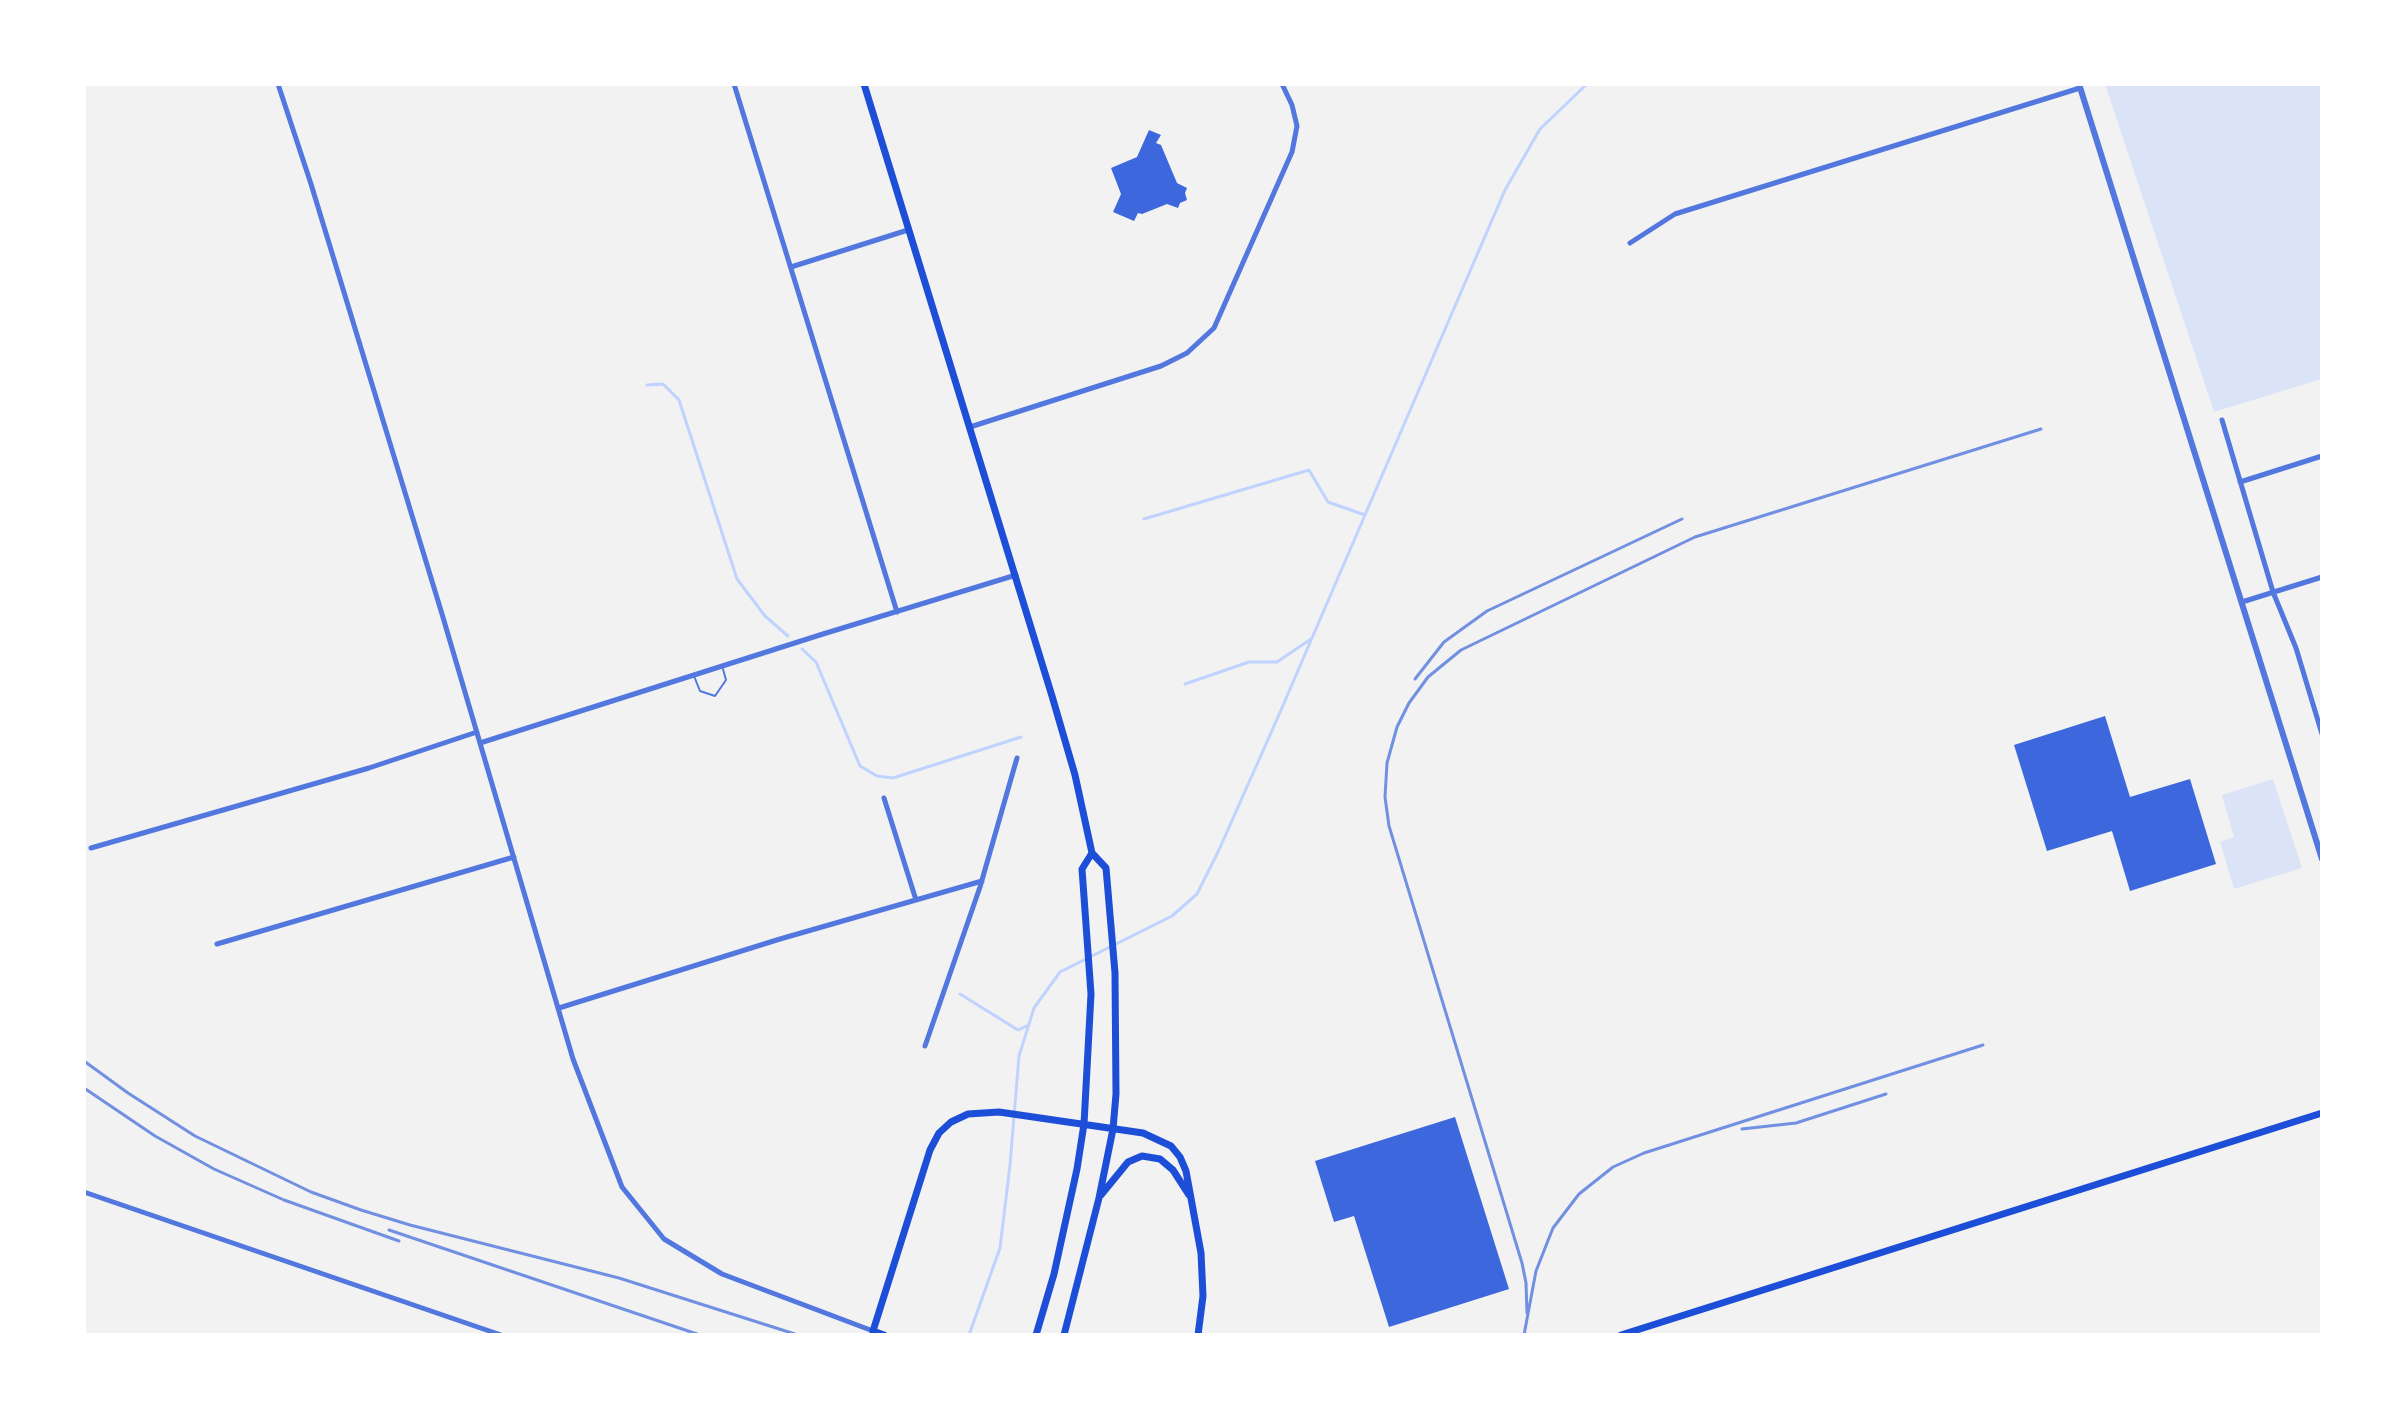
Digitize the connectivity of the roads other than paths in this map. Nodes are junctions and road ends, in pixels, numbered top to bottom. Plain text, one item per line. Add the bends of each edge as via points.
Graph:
1 (278, 84) edge
2 (734, 84) edge
3 (864, 84) edge
4 (1282, 84) edge
5 (2080, 86) edge
6 (909, 230) junction
7 (1630, 243) dead end
8 (791, 267) junction
9 (2222, 420) dead end
10 (970, 427) junction
11 (2322, 456) edge
12 (2240, 482) junction
13 (1016, 575) junction
14 (2322, 577) edge
15 (2273, 592) junction
16 (2242, 602) junction
17 (897, 612) junction
18 (722, 666) junction
19 (694, 675) junction
20 (477, 732) junction
21 (2322, 734) edge
22 (480, 743) junction
23 (1017, 758) dead end
24 (884, 798) dead end
25 (2322, 825) edge
26 (2312, 828) junction
27 (91, 848) dead end
28 (1092, 853) junction
29 (514, 857) junction
30 (2322, 859) edge
31 (982, 881) junction
32 (916, 900) junction
33 (217, 944) dead end
34 (559, 1008) junction
35 (925, 1046) dead end
36 (2322, 1113) edge
37 (1084, 1124) junction
38 (1113, 1129) junction
39 (84, 1192) edge
40 (1190, 1197) junction
41 (1099, 1198) junction
42 (873, 1331) junction
43 (501, 1335) edge
44 (884, 1335) edge
45 (1036, 1335) edge
46 (1064, 1335) edge
47 (1198, 1335) edge
48 (1621, 1335) edge

1 - 20 street
2 - 8 street
3 - 6 main road
4 - 10 street via 1297,126 1292,152 1214,328 1187,353 1161,366
5 - 7 street via 1675,214
5 - 16 street
6 - 8 street
6 - 10 main road
8 - 17 street
9 - 12 street
10 - 13 main road
11 - 12 street
12 - 15 street
13 - 17 street
13 - 28 main road via 1075,775
14 - 15 street
15 - 16 street
15 - 21 street via 2316,703
16 - 26 street
17 - 18 street
18 - 19 street
18 - 19 lane via 726,680 715,696 700,691
19 - 22 street
20 - 22 street
20 - 27 street
22 - 29 street
23 - 31 street
24 - 32 street
25 - 26 street
26 - 30 street
28 - 37 main road via 1082,869 1091,994
28 - 38 main road via 1106,868 1112,919
29 - 33 street
29 - 34 street
31 - 32 street
31 - 35 street
32 - 34 street
34 - 42 street via 622,1187 664,1239 722,1274
36 - 48 main road
37 - 38 main road
37 - 42 main road via 999,1112 968,1114 951,1122 930,1150
37 - 45 main road
38 - 40 main road via 1143,1133 1171,1146 1186,1171
38 - 41 main road
39 - 43 street
40 - 41 main road via 1173,1170 1160,1159 1142,1156 1128,1162
40 - 47 main road via 1203,1279
41 - 46 main road
42 - 44 main road

